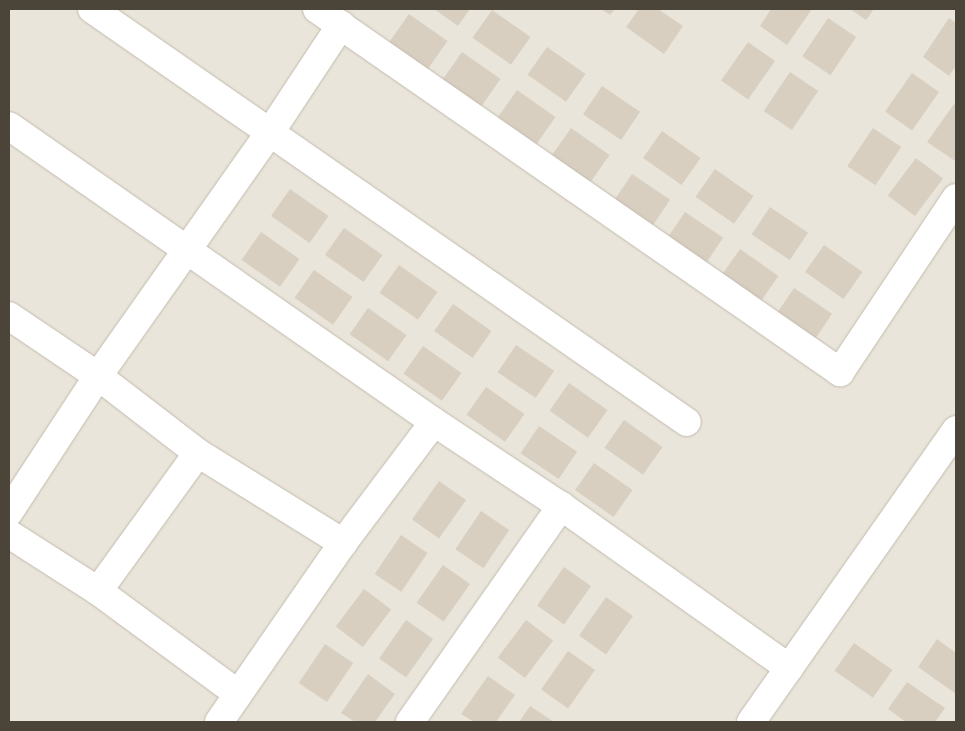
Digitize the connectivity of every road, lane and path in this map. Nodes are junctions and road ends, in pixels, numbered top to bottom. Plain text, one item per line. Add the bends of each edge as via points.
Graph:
1 (92, 9) edge
2 (317, 9) edge
3 (341, 25) junction
4 (9, 126) edge
5 (270, 134) junction
6 (956, 198) edge
7 (188, 249) junction
8 (9, 316) edge
9 (98, 376) junction
10 (434, 422) junction
11 (687, 422) dead end
12 (956, 430) edge
13 (198, 453) junction
14 (561, 506) junction
15 (9, 512) edge
16 (9, 534) edge
17 (343, 543) junction
18 (98, 591) junction
19 (789, 668) junction
20 (238, 694) junction
21 (219, 722) edge
22 (410, 722) edge
23 (751, 722) edge

1 - 5 street
2 - 3 street
3 - 5 street
3 - 6 street via 840,372
4 - 7 street
5 - 7 street
5 - 11 street
7 - 9 street
7 - 10 street
8 - 9 street
9 - 13 street
9 - 15 street
10 - 14 street
10 - 17 street
12 - 19 street
13 - 17 street
13 - 18 street
14 - 19 street
14 - 22 street
16 - 18 street
17 - 20 street
18 - 20 street
19 - 23 street
20 - 21 street

